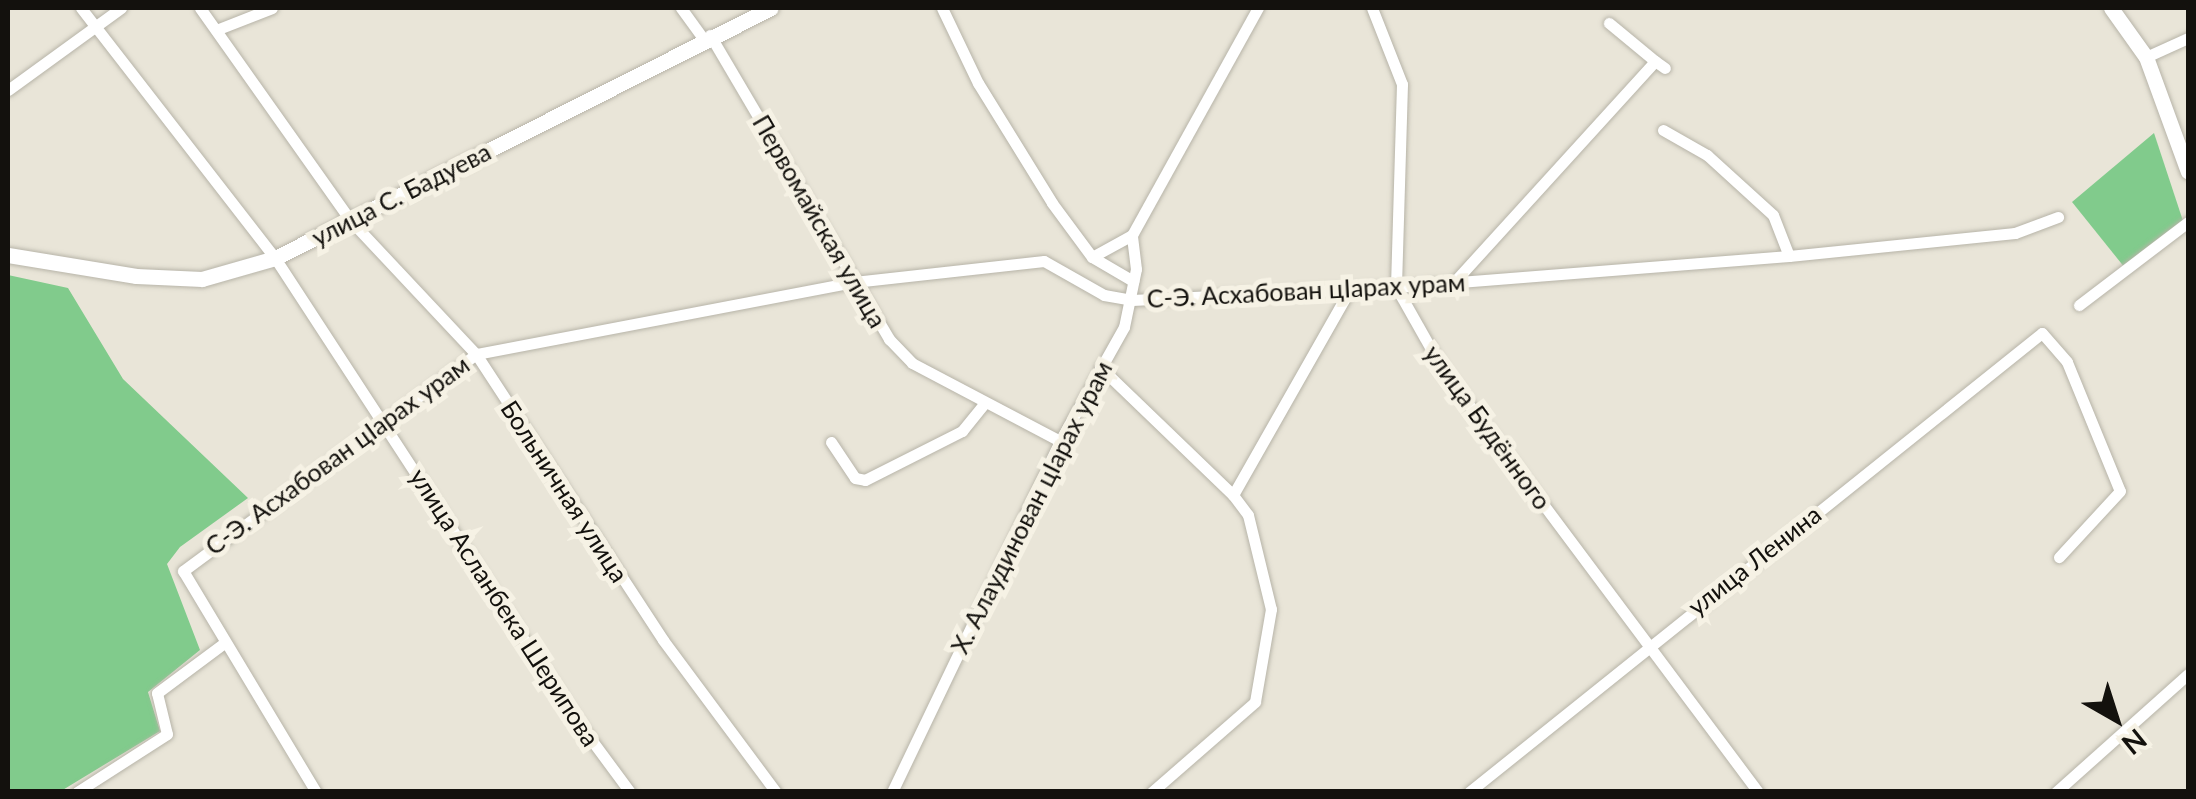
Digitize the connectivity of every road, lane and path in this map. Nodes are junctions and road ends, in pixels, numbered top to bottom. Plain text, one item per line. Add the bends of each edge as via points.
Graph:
1 (81, 8) edge
2 (121, 8) edge
3 (200, 8) edge
4 (272, 8) edge
5 (681, 8) edge
6 (771, 8) edge
7 (942, 8) edge
8 (1258, 8) edge
9 (1372, 8) edge
10 (2111, 8) edge
11 (1609, 23) dead end
12 (94, 25) junction
13 (216, 30) junction
14 (706, 36) junction
15 (2188, 38) edge
16 (2146, 57) junction
17 (8, 90) edge
18 (1663, 130) dead end
19 (2188, 172) edge
20 (2058, 217) dead end
21 (351, 221) junction
22 (2188, 222) edge
23 (1132, 235) junction
24 (8, 255) edge
25 (1790, 256) junction
26 (1092, 257) junction
27 (275, 258) junction
28 (1132, 281) junction
29 (1455, 281) junction
30 (854, 282) junction
31 (1350, 288) junction
32 (1396, 288) junction
33 (1132, 300) junction
34 (2079, 305) dead end
35 (476, 354) junction
36 (1100, 367) junction
37 (983, 405) junction
38 (382, 420) junction
39 (1060, 441) junction
40 (830, 442) dead end
41 (1234, 494) junction
42 (2059, 557) dead end
43 (224, 643) junction
44 (1648, 644) junction
45 (2188, 674) edge
46 (78, 792) edge
47 (316, 792) edge
48 (630, 792) edge
49 (776, 792) edge
50 (892, 792) edge
51 (1152, 792) edge
52 (1469, 792) edge
53 (1758, 792) edge
54 (2056, 792) edge

1 - 12 street, улица Асланбека Шерипова
2 - 12 street
3 - 13 street, Больничная улица
4 - 13 street
5 - 14 street, Первомайская улица
6 - 14 main road, улица С. Бадуева
7 - 26 street via 1020,156
8 - 23 street, Х. Алаудинован цIарах урам
9 - 32 street via 1402,84
10 - 16 main road
11 - 29 street via 1660,65
12 - 17 street
12 - 27 street, улица Асланбека Шерипова
13 - 21 street, Больничная улица
14 - 21 main road, улица С. Бадуева
14 - 30 street, Первомайская улица
15 - 16 street
16 - 19 main road
18 - 25 street via 1707,155 1773,215
20 - 25 street, С-Э. Асхабован цIарах урам via 2015,232
21 - 27 main road, улица С. Бадуева
21 - 35 street, Больничная улица
22 - 34 street
23 - 26 street
23 - 28 street, Х. Алаудинован цIарах урам
24 - 27 main road, улица С. Бадуева via 136,276 202,278
25 - 29 street, С-Э. Асхабован цIарах урам
26 - 28 street
27 - 38 street, улица Асланбека Шерипова
28 - 33 street, Х. Алаудинован цIарах урам
29 - 32 street, С-Э. Асхабован цIарах урам
30 - 33 street, С-Э. Асхабован цIарах урам via 1044,260 1104,295
30 - 35 street, С-Э. Асхабован цIарах урам
30 - 37 street, Первомайская улица via 912,363
31 - 32 street, С-Э. Асхабован цIарах урам
31 - 33 street, С-Э. Асхабован цIарах урам
31 - 41 street
32 - 44 street, улица Будённого via 1443,370
33 - 36 street, Х. Алаудинован цIарах урам
35 - 38 street, С-Э. Асхабован цIарах урам
35 - 49 street, Больничная улица via 663,640
36 - 39 street, Х. Алаудинован цIарах урам
36 - 41 street
37 - 39 street, Первомайская улица
37 - 40 street via 962,431 865,480 854,478
38 - 43 street, С-Э. Асхабован цIарах урам via 186,564 191,590
38 - 48 street, улица Асланбека Шерипова
39 - 50 street, Х. Алаудинован цIарах урам
41 - 51 street via 1248,515 1271,609 1256,702
42 - 44 street, улица Ленина via 2120,491 2067,362 2042,332
43 - 46 street via 157,693 167,734
43 - 47 street
44 - 52 street, улица Ленина
44 - 53 street, улица Будённого
45 - 54 street

